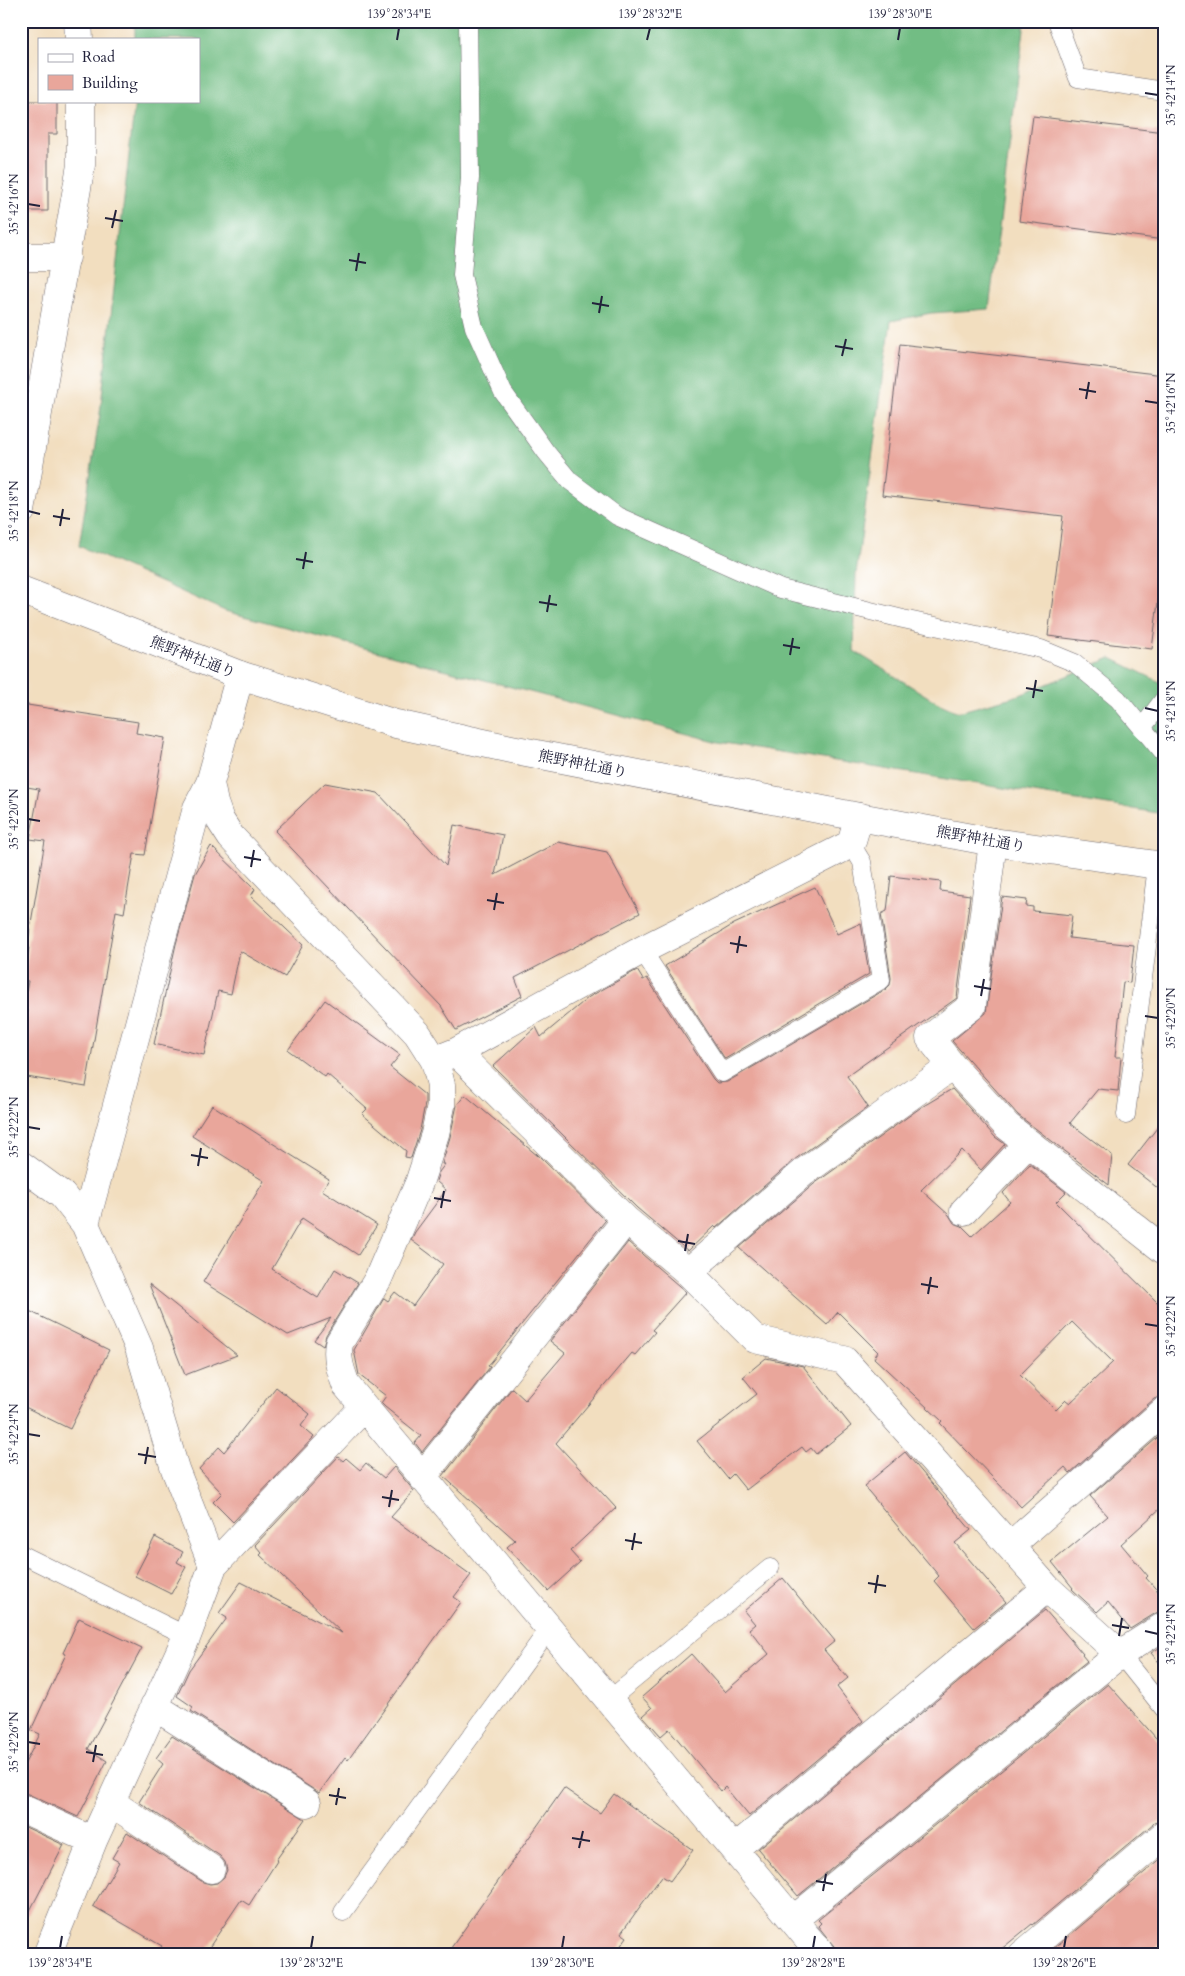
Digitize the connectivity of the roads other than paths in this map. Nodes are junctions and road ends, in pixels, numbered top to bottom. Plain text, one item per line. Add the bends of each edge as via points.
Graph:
1 (78, 21) edge
2 (468, 21) edge
3 (1057, 21) edge
4 (79, 38) edge
5 (1164, 91) edge
6 (81, 102) edge
7 (21, 257) edge
8 (66, 257) junction
9 (21, 511) edge
10 (21, 590) edge
11 (240, 675) junction
12 (1164, 699) edge
13 (1142, 728) junction
14 (1164, 754) edge
15 (210, 783) junction
16 (859, 818) junction
17 (994, 842) junction
18 (851, 844) junction
19 (1160, 866) edge
20 (642, 950) junction
21 (446, 1056) junction
22 (952, 1066) junction
23 (1126, 1115) dead end
24 (1028, 1143) junction
25 (21, 1165) edge
26 (964, 1211) dead end
27 (626, 1220) junction
28 (85, 1224) junction
29 (1164, 1250) edge
30 (688, 1272) junction
31 (364, 1407) junction
32 (1164, 1410) edge
33 (422, 1477) junction
34 (1010, 1546) junction
35 (21, 1554) edge
36 (213, 1566) junction
37 (770, 1568) dead end
38 (1047, 1588) junction
39 (1164, 1626) edge
40 (549, 1630) junction
41 (187, 1636) junction
42 (1120, 1654) junction
43 (609, 1700) junction
44 (154, 1706) junction
45 (1164, 1708) edge
46 (112, 1803) junction
47 (307, 1803) dead end
48 (21, 1808) edge
49 (1164, 1835) edge
50 (93, 1841) junction
51 (734, 1849) junction
52 (211, 1869) dead end
53 (343, 1912) dead end
54 (793, 1920) junction
55 (47, 1955) edge
56 (822, 1955) edge
57 (1022, 1955) edge

1 - 4 street
2 - 13 lane via 470,178 462,275 474,327 504,392 570,481 618,516 781,589 1041,649 1075,663 1118,699
3 - 5 lane via 1078,78
6 - 8 street via 81,165
7 - 8 street
8 - 9 street
10 - 11 street, 熊野神社通り
11 - 15 street
11 - 16 street, 熊野神社通り via 396,724 511,750
12 - 13 lane
13 - 14 lane
15 - 21 street via 220,820 231,837 416,1033
15 - 28 street via 197,808
16 - 17 street, 熊野神社通り
16 - 18 street
17 - 19 street, 熊野神社通り
17 - 22 street via 972,1006 930,1038
18 - 20 street
18 - 20 lane via 862,862 881,980 722,1073
19 - 23 lane
20 - 21 street
21 - 27 street
21 - 31 street via 441,1106 420,1183 378,1279 337,1351 346,1385
22 - 24 street via 1007,1126
22 - 30 street via 804,1172
24 - 26 street
24 - 29 street
25 - 28 street via 62,1195
27 - 30 street
27 - 33 street
28 - 36 street via 139,1348 175,1469
30 - 34 street via 755,1339 844,1360
31 - 33 street
31 - 36 street
32 - 34 street
33 - 40 street
34 - 38 street
35 - 41 lane
36 - 41 street
37 - 43 lane
38 - 42 street
38 - 51 street
39 - 42 street
40 - 43 street
40 - 53 lane
41 - 44 street
42 - 45 lane
42 - 54 street
43 - 51 street
44 - 46 street
44 - 47 street
46 - 50 street
46 - 52 street
48 - 50 street
49 - 57 street
50 - 55 street
51 - 54 street
54 - 56 street

